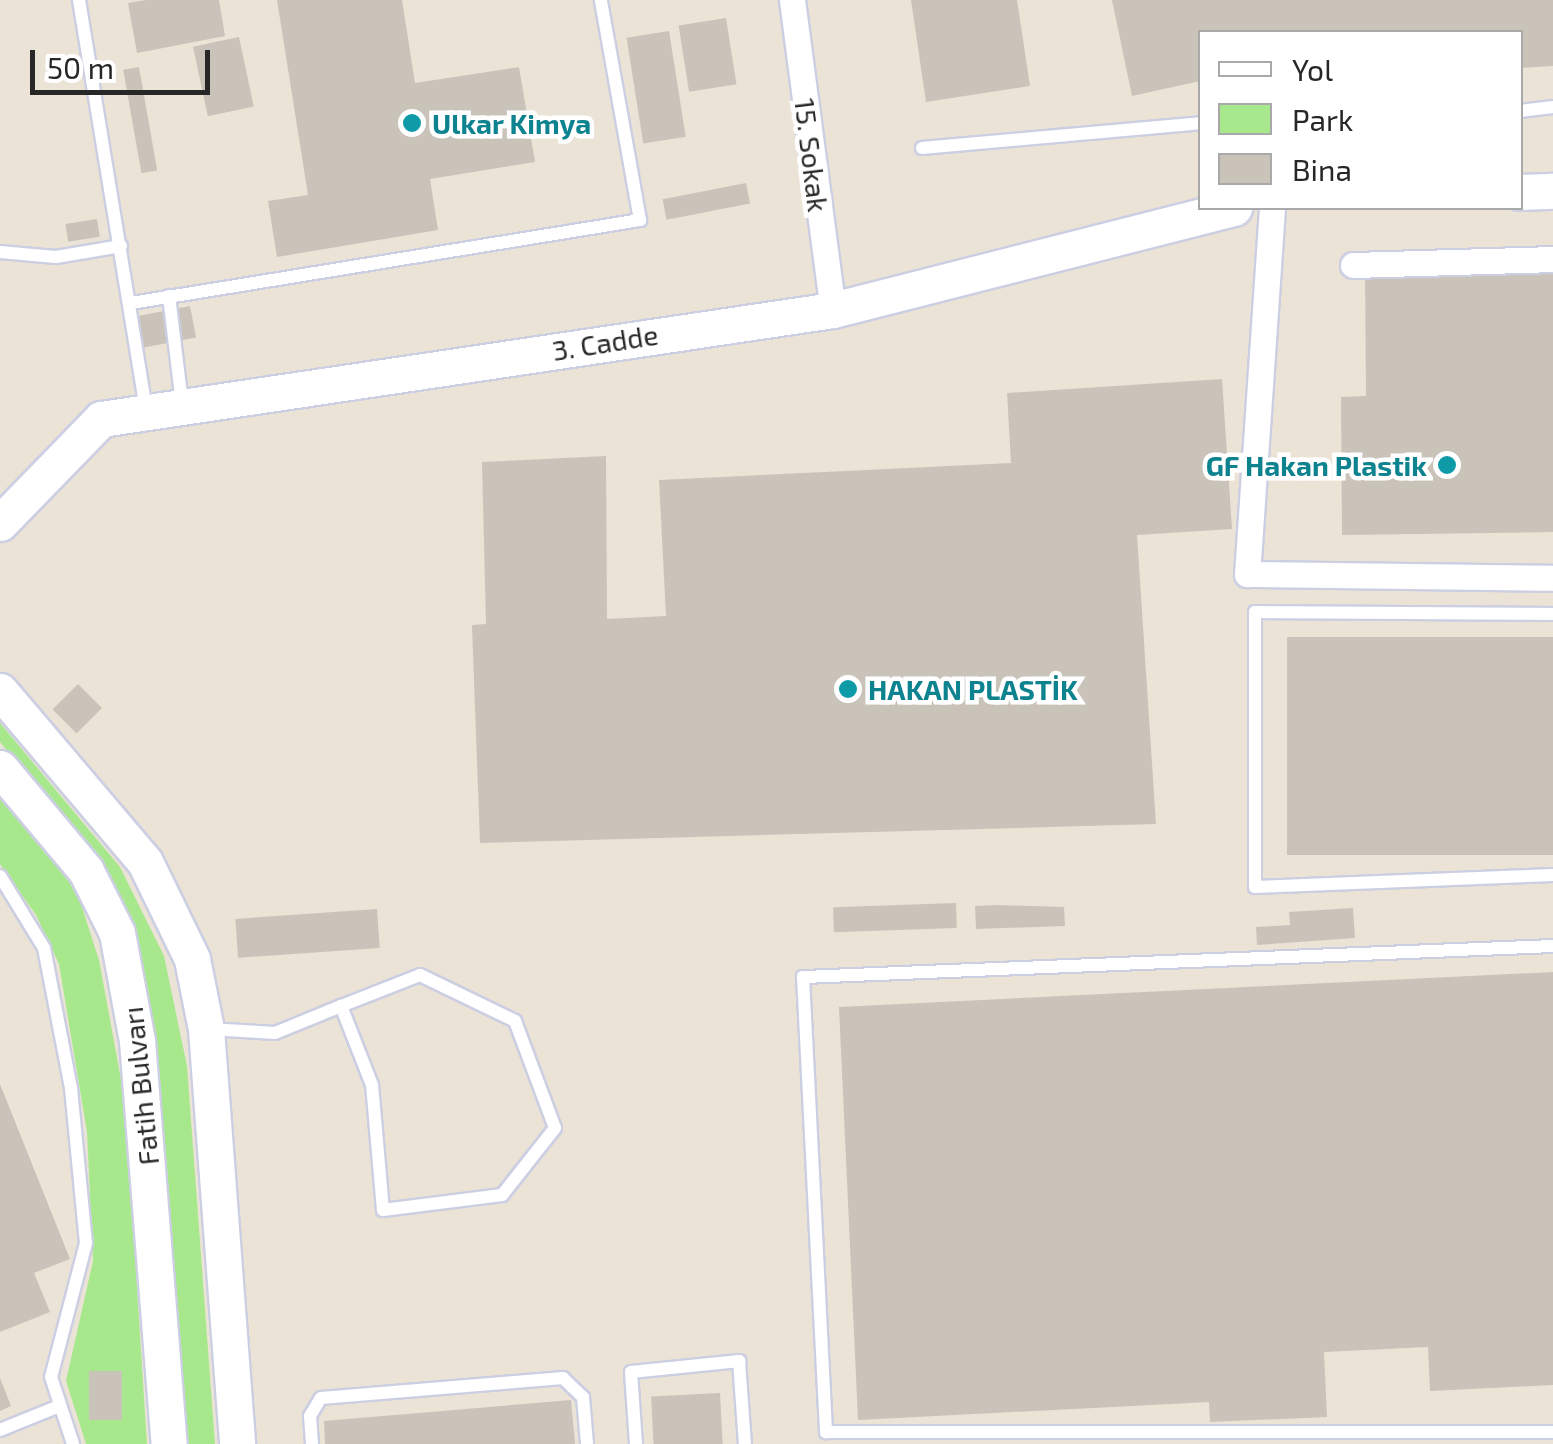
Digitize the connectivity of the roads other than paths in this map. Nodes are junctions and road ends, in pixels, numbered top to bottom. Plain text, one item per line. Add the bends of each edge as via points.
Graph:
1 (79, 0) edge
2 (601, 0) edge
3 (792, 0) edge
4 (1553, 107) edge
5 (1523, 110) edge
6 (1198, 124) edge
7 (922, 148) dead end
8 (1553, 191) edge
9 (1523, 192) edge
10 (1226, 210) edge
11 (1272, 210) edge
12 (121, 246) junction
13 (0, 252) edge
14 (1553, 260) edge
15 (1353, 265) dead end
16 (169, 296) junction
17 (131, 303) junction
18 (833, 310) junction
19 (182, 406) junction
20 (146, 410) junction
21 (2, 517) edge
22 (1553, 578) edge
23 (1553, 614) edge
24 (0, 691) edge
25 (0, 768) edge
26 (1553, 875) edge
27 (0, 876) edge
28 (1553, 946) edge
29 (341, 1006) junction
30 (206, 1029) junction
31 (58, 1406) junction
32 (0, 1430) edge
33 (1553, 1432) edge
34 (73, 1444) edge
35 (169, 1444) edge
36 (237, 1444) edge
37 (312, 1444) edge
38 (586, 1444) edge
39 (636, 1444) edge
40 (744, 1444) edge

1 - 12 lane
2 - 16 lane via 640,220
3 - 18 street, 15. Sokak
4 - 5 lane
6 - 7 lane
8 - 9 main road
10 - 18 main road, 3. Cadde
11 - 22 street via 1247,574
12 - 13 lane via 56,257
12 - 17 lane
14 - 15 street
16 - 17 lane
16 - 19 lane
17 - 20 lane
18 - 19 main road, 3. Cadde
19 - 20 main road, 3. Cadde
20 - 21 main road, 3. Cadde via 101,420
23 - 26 lane via 1254,612 1255,887
24 - 30 main road via 159,883 192,960
25 - 35 main road, Fatih Bulvarı via 86,871 117,933 137,1041
27 - 31 lane via 48,961 84,1199 82,1266 51,1376
28 - 33 lane via 803,978 826,1432
29 - 29 lane via 420,975 515,1021 555,1128 502,1195 382,1210 372,1085
29 - 30 lane via 275,1033
30 - 36 main road
31 - 32 lane
31 - 34 lane
37 - 38 lane via 310,1416 321,1398 563,1378 583,1397
39 - 40 lane via 631,1372 738,1361

